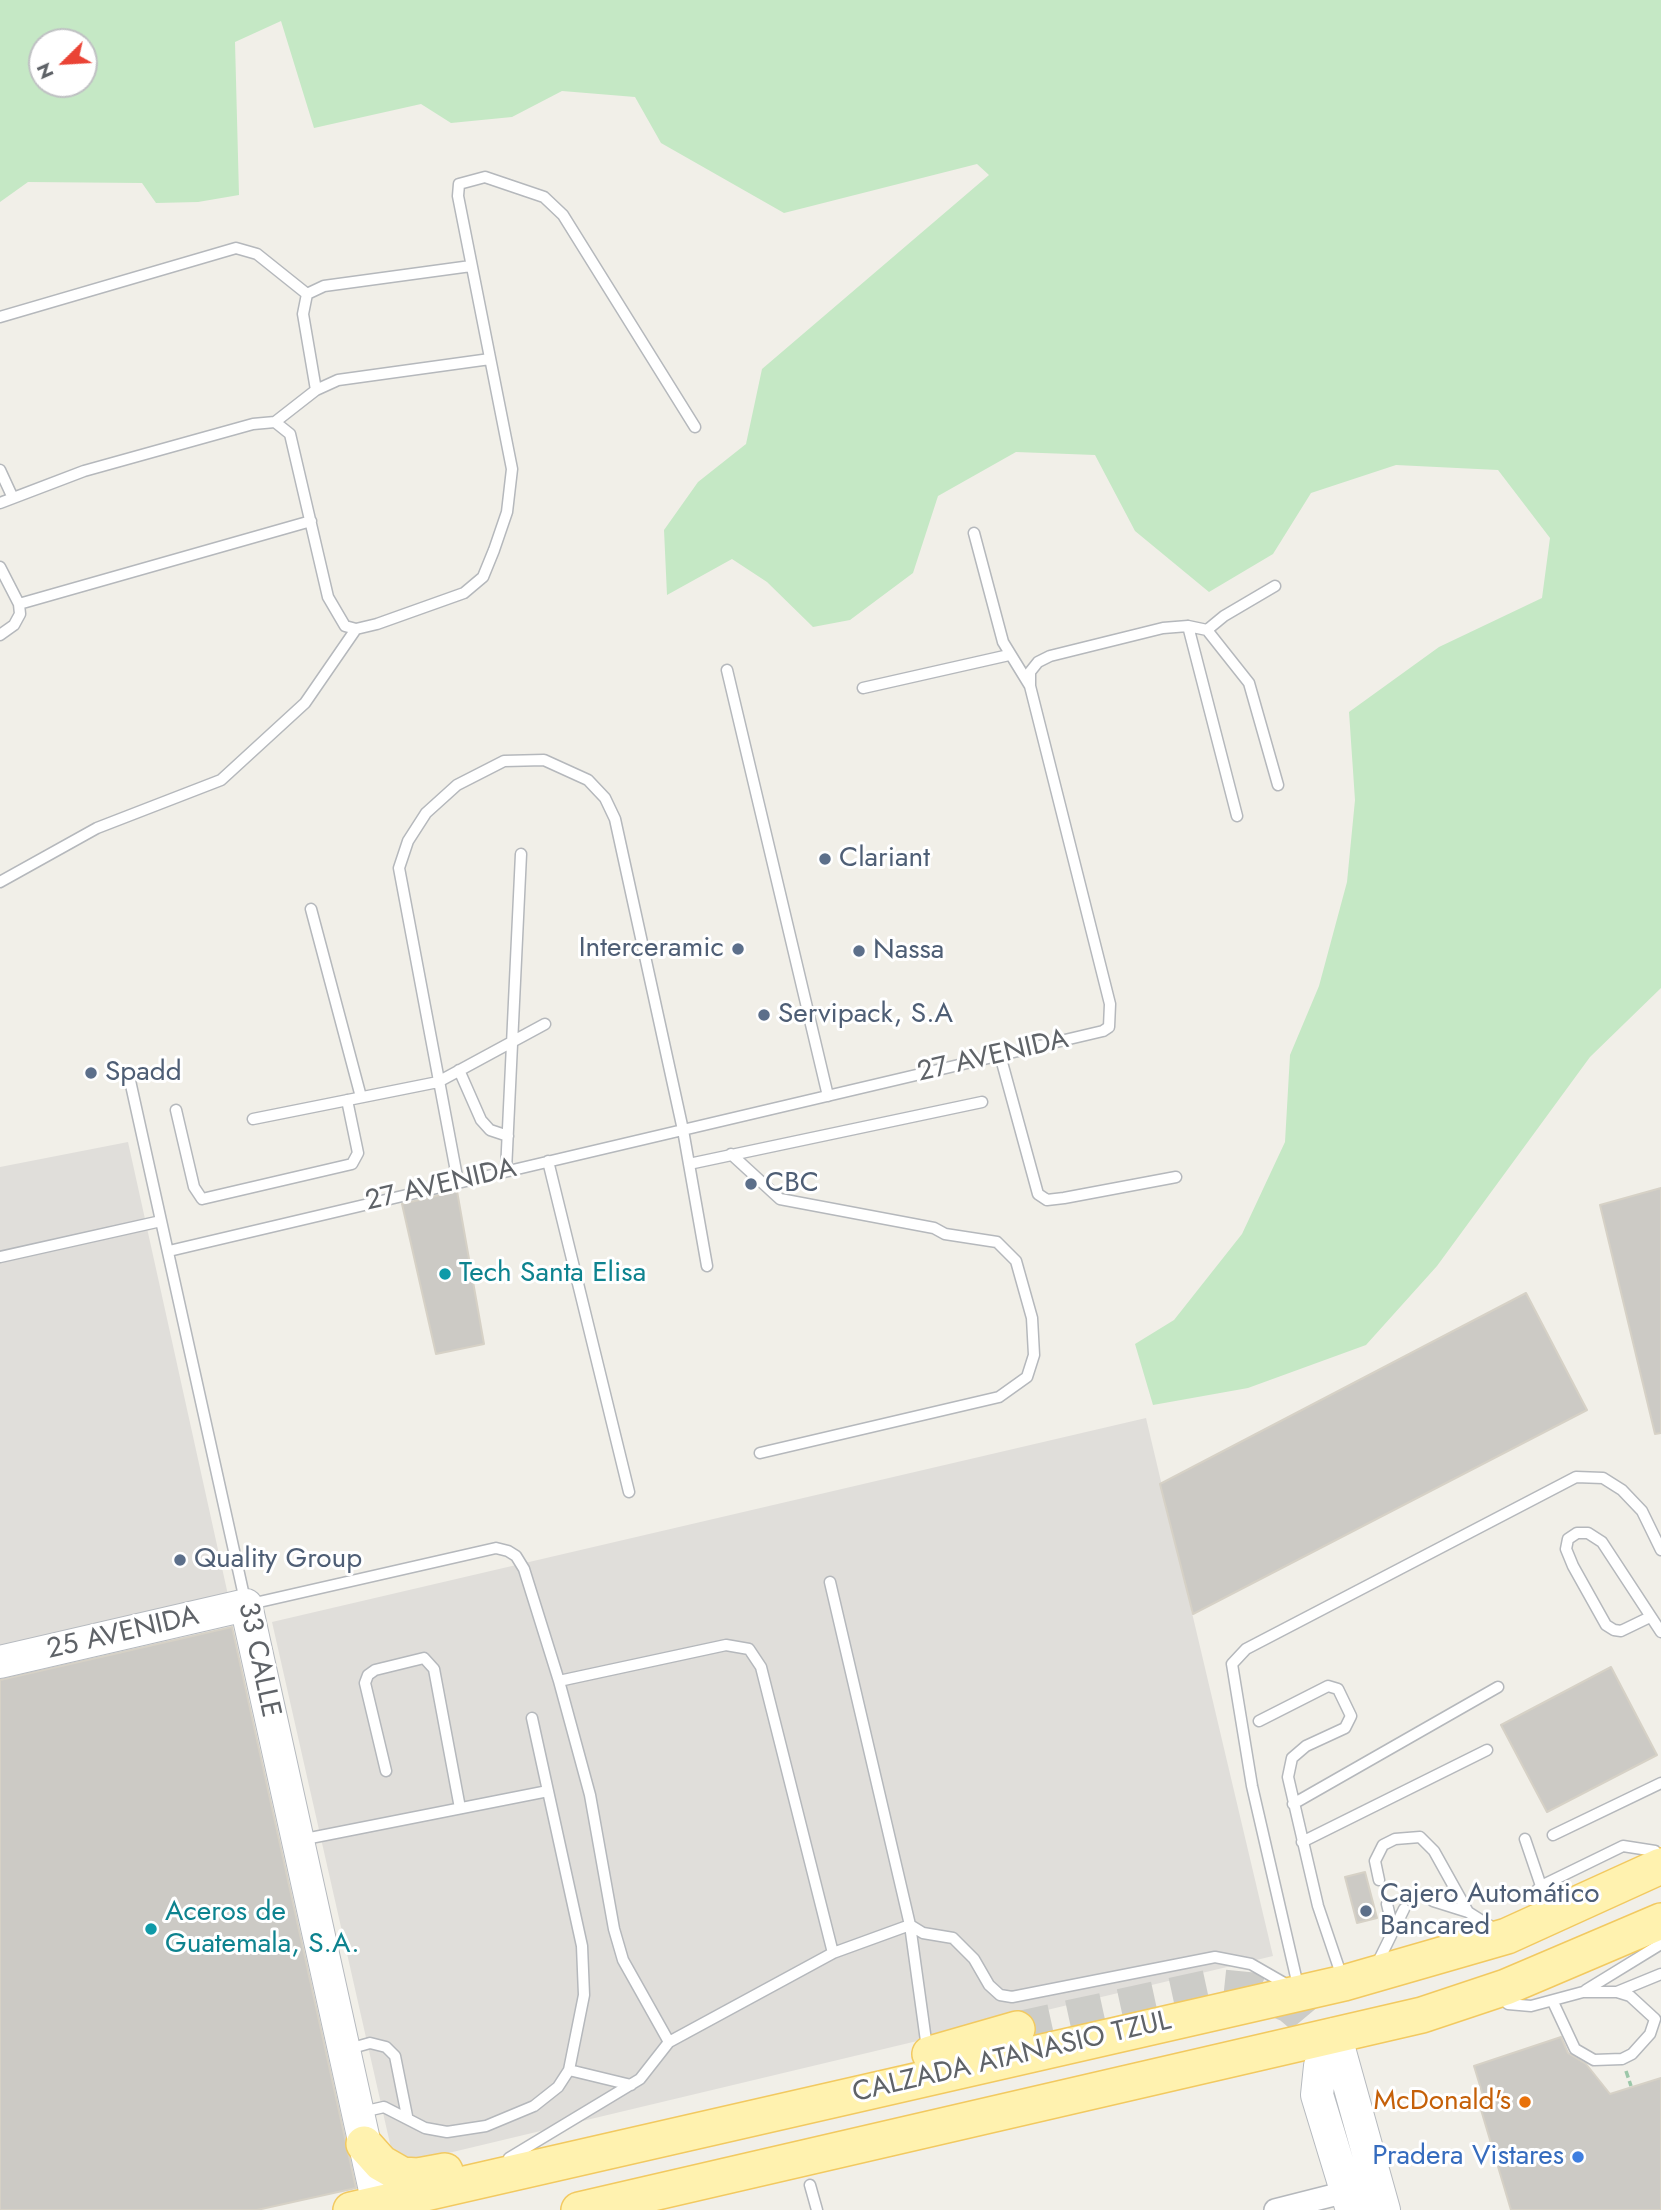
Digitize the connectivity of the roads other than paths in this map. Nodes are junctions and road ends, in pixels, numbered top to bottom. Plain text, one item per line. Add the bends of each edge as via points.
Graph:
1 (471, 266) junction
2 (307, 294) junction
3 (0, 317) edge
4 (490, 359) junction
5 (316, 390) junction
6 (275, 422) junction
7 (695, 426) dead end
8 (0, 470) edge
9 (12, 496) junction
10 (0, 503) edge
11 (310, 521) junction
12 (974, 533) dead end
13 (0, 567) edge
14 (1275, 586) dead end
15 (19, 604) junction
16 (1188, 626) junction
17 (356, 629) junction
18 (1207, 630) junction
19 (0, 635) edge
20 (1009, 655) junction
21 (727, 670) dead end
22 (1030, 686) junction
23 (863, 688) dead end
24 (1278, 785) dead end
25 (1237, 816) dead end
26 (521, 854) dead end
27 (0, 882) edge
28 (311, 909) dead end
29 (545, 1024) dead end
30 (511, 1042) junction
31 (1000, 1055) junction
32 (459, 1070) junction
33 (129, 1076) dead end
34 (438, 1082) junction
35 (828, 1096) junction
36 (361, 1097) junction
37 (347, 1100) junction
38 (982, 1102) dead end
39 (176, 1110) dead end
40 (253, 1119) dead end
41 (682, 1130) junction
42 (508, 1136) junction
43 (731, 1154) junction
44 (548, 1161) junction
45 (689, 1164) junction
46 (506, 1171) junction
47 (1176, 1177) dead end
48 (458, 1182) junction
49 (161, 1221) junction
50 (169, 1251) junction
51 (0, 1258) edge
52 (707, 1266) dead end
53 (760, 1453) dead end
54 (629, 1492) dead end
55 (1661, 1550) edge
56 (830, 1582) dead end
57 (246, 1605) junction
58 (1650, 1616) junction
59 (1661, 1632) edge
60 (0, 1662) edge
61 (559, 1681) junction
62 (1499, 1687) dead end
63 (532, 1718) dead end
64 (1259, 1721) dead end
65 (1487, 1750) dead end
66 (386, 1771) dead end
67 (1661, 1783) edge
68 (548, 1791) junction
69 (1293, 1804) junction
70 (460, 1808) junction
71 (1553, 1835) dead end
72 (1524, 1839) dead end
73 (298, 1841) junction
74 (1302, 1842) junction
75 (1657, 1858) edge
76 (1379, 1880) dead end
77 (1433, 1901) dead end
78 (1542, 1903) junction
79 (1387, 1904) dead end
80 (1404, 1909) dead end
81 (1468, 1912) junction
82 (1661, 1921) edge
83 (910, 1925) junction
84 (1393, 1930) junction
85 (1507, 1936) junction
86 (1661, 1944) edge
87 (833, 1953) junction
88 (1661, 1974) edge
89 (1359, 1979) junction
90 (1494, 1991) junction
91 (1583, 1992) junction
92 (1617, 1992) junction
93 (1299, 1993) junction
94 (1553, 2002) junction
95 (1017, 2029) tunnel mouth
96 (1335, 2034) junction
97 (669, 2042) junction
98 (344, 2050) junction
99 (928, 2055) junction
100 (569, 2070) junction
101 (631, 2085) junction
102 (873, 2090) junction
103 (407, 2116) junction
104 (735, 2121) junction
105 (361, 2128) junction
106 (509, 2158) junction
107 (810, 2185) dead end
108 (1349, 2201) edge
109 (364, 2207) edge
110 (579, 2210) edge
111 (817, 2210) edge
112 (1275, 2210) edge
113 (1384, 2210) edge

1 - 2 lane via 324,286
1 - 4 lane
1 - 7 lane via 459,184 485,177 544,197 563,215
2 - 3 lane via 257,254 236,248
2 - 5 lane via 303,314
4 - 5 lane via 338,380
4 - 17 lane via 512,469 507,512 483,578 464,593
5 - 6 lane
6 - 9 lane via 123,460
6 - 11 lane via 290,434
8 - 9 lane
9 - 10 lane
11 - 15 lane
11 - 17 lane via 328,597 338,618
12 - 20 lane
13 - 15 lane
14 - 18 lane
15 - 19 lane via 15,625
16 - 18 lane
16 - 22 lane via 1124,636 1050,656 1030,672
16 - 25 lane
17 - 27 lane via 305,703 220,780 97,828
18 - 24 lane via 1249,683
20 - 22 lane
20 - 23 lane
21 - 35 lane
22 - 31 lane, 27 AVENIDA via 1111,1021 1103,1031
26 - 30 lane
28 - 36 lane
29 - 30 lane
30 - 32 lane
30 - 42 lane
31 - 35 lane, 27 AVENIDA
31 - 47 lane via 1038,1194 1047,1200 1064,1198
32 - 34 lane
32 - 42 lane via 481,1121
33 - 49 lane, 33 CALLE
34 - 36 lane
34 - 41 lane via 399,868 408,841 426,813 457,785 504,761 544,761 588,780 605,798 615,819
34 - 48 lane
35 - 41 lane, 27 AVENIDA
36 - 37 lane
37 - 39 lane via 358,1153 352,1164 202,1199 194,1187
37 - 40 lane
38 - 43 lane
41 - 44 lane, 27 AVENIDA
41 - 45 lane
42 - 46 lane
43 - 45 lane
43 - 53 lane via 780,1199 997,1242 1016,1261 1032,1318 1034,1355 1027,1377 999,1396
44 - 46 lane, 27 AVENIDA
44 - 54 lane
45 - 52 lane
46 - 48 lane, 27 AVENIDA
48 - 50 lane, 27 AVENIDA
49 - 50 lane, 33 CALLE
49 - 51 lane
50 - 57 lane, 33 CALLE
55 - 93 lane via 1642,1511 1622,1490 1603,1478 1576,1477 1246,1649 1232,1664 1252,1786
56 - 83 lane
57 - 60 street, 25 AVENIDA
57 - 61 lane, 25 AVENIDA via 496,1548 516,1556 524,1569
57 - 73 street, 33 CALLE
58 - 58 lane via 1602,1542 1588,1533 1568,1539 1566,1549 1573,1566 1606,1625 1621,1631
58 - 59 lane
61 - 87 lane via 726,1645 748,1649 761,1667
61 - 97 lane, 25 AVENIDA via 590,1796 623,1960
62 - 69 lane
63 - 68 lane
64 - 69 lane via 1328,1686 1338,1689 1351,1716 1345,1728 1306,1746 1292,1758
65 - 74 lane
66 - 70 lane via 365,1683 375,1670 424,1658 434,1669
67 - 71 lane
68 - 70 lane
68 - 100 lane via 582,1946 584,1995
69 - 74 lane
70 - 73 lane
72 - 78 lane
73 - 98 street, 33 CALLE
74 - 89 lane via 1318,1906
75 - 78 main road, CALZADA ATANASIO TZUL
76 - 81 lane via 1375,1861 1383,1845 1395,1839 1420,1838 1434,1850
77 - 81 lane
78 - 85 main road, CALZADA ATANASIO TZUL
79 - 84 lane
80 - 84 lane
81 - 85 lane
82 - 90 main road, CALZADA ATANASIO TZUL
83 - 87 lane
83 - 93 lane via 923,1933 953,1938 1000,1995 1012,1997 1215,1957 1251,1964
83 - 99 lane
84 - 89 lane
85 - 89 main road, CALZADA ATANASIO TZUL
86 - 91 lane
87 - 97 lane
88 - 92 lane
89 - 93 main road, CALZADA ATANASIO TZUL
90 - 94 lane via 1508,2004
90 - 96 main road, CALZADA ATANASIO TZUL via 1422,2015
91 - 92 lane
91 - 94 lane
92 - 94 lane via 1630,1996 1655,2019 1642,2045 1622,2059 1594,2060 1574,2049
93 - 102 main road, CALZADA ATANASIO TZUL
95 - 99 main road
96 - 108 street via 1320,2066 1317,2095
96 - 110 main road, CALZADA ATANASIO TZUL
96 - 113 street
97 - 101 lane
98 - 103 lane via 369,2043 395,2056
98 - 105 street, 33 CALLE
99 - 102 main road
100 - 101 lane
100 - 103 lane via 558,2087 534,2106 486,2126 447,2132 425,2128
101 - 106 lane
102 - 104 main road, CALZADA ATANASIO TZUL
103 - 105 lane via 384,2107
104 - 106 main road via 695,2113
104 - 109 main road, CALZADA ATANASIO TZUL
105 - 106 main road via 390,2170 412,2176
105 - 109 street, 33 CALLE
107 - 111 lane
108 - 112 street

